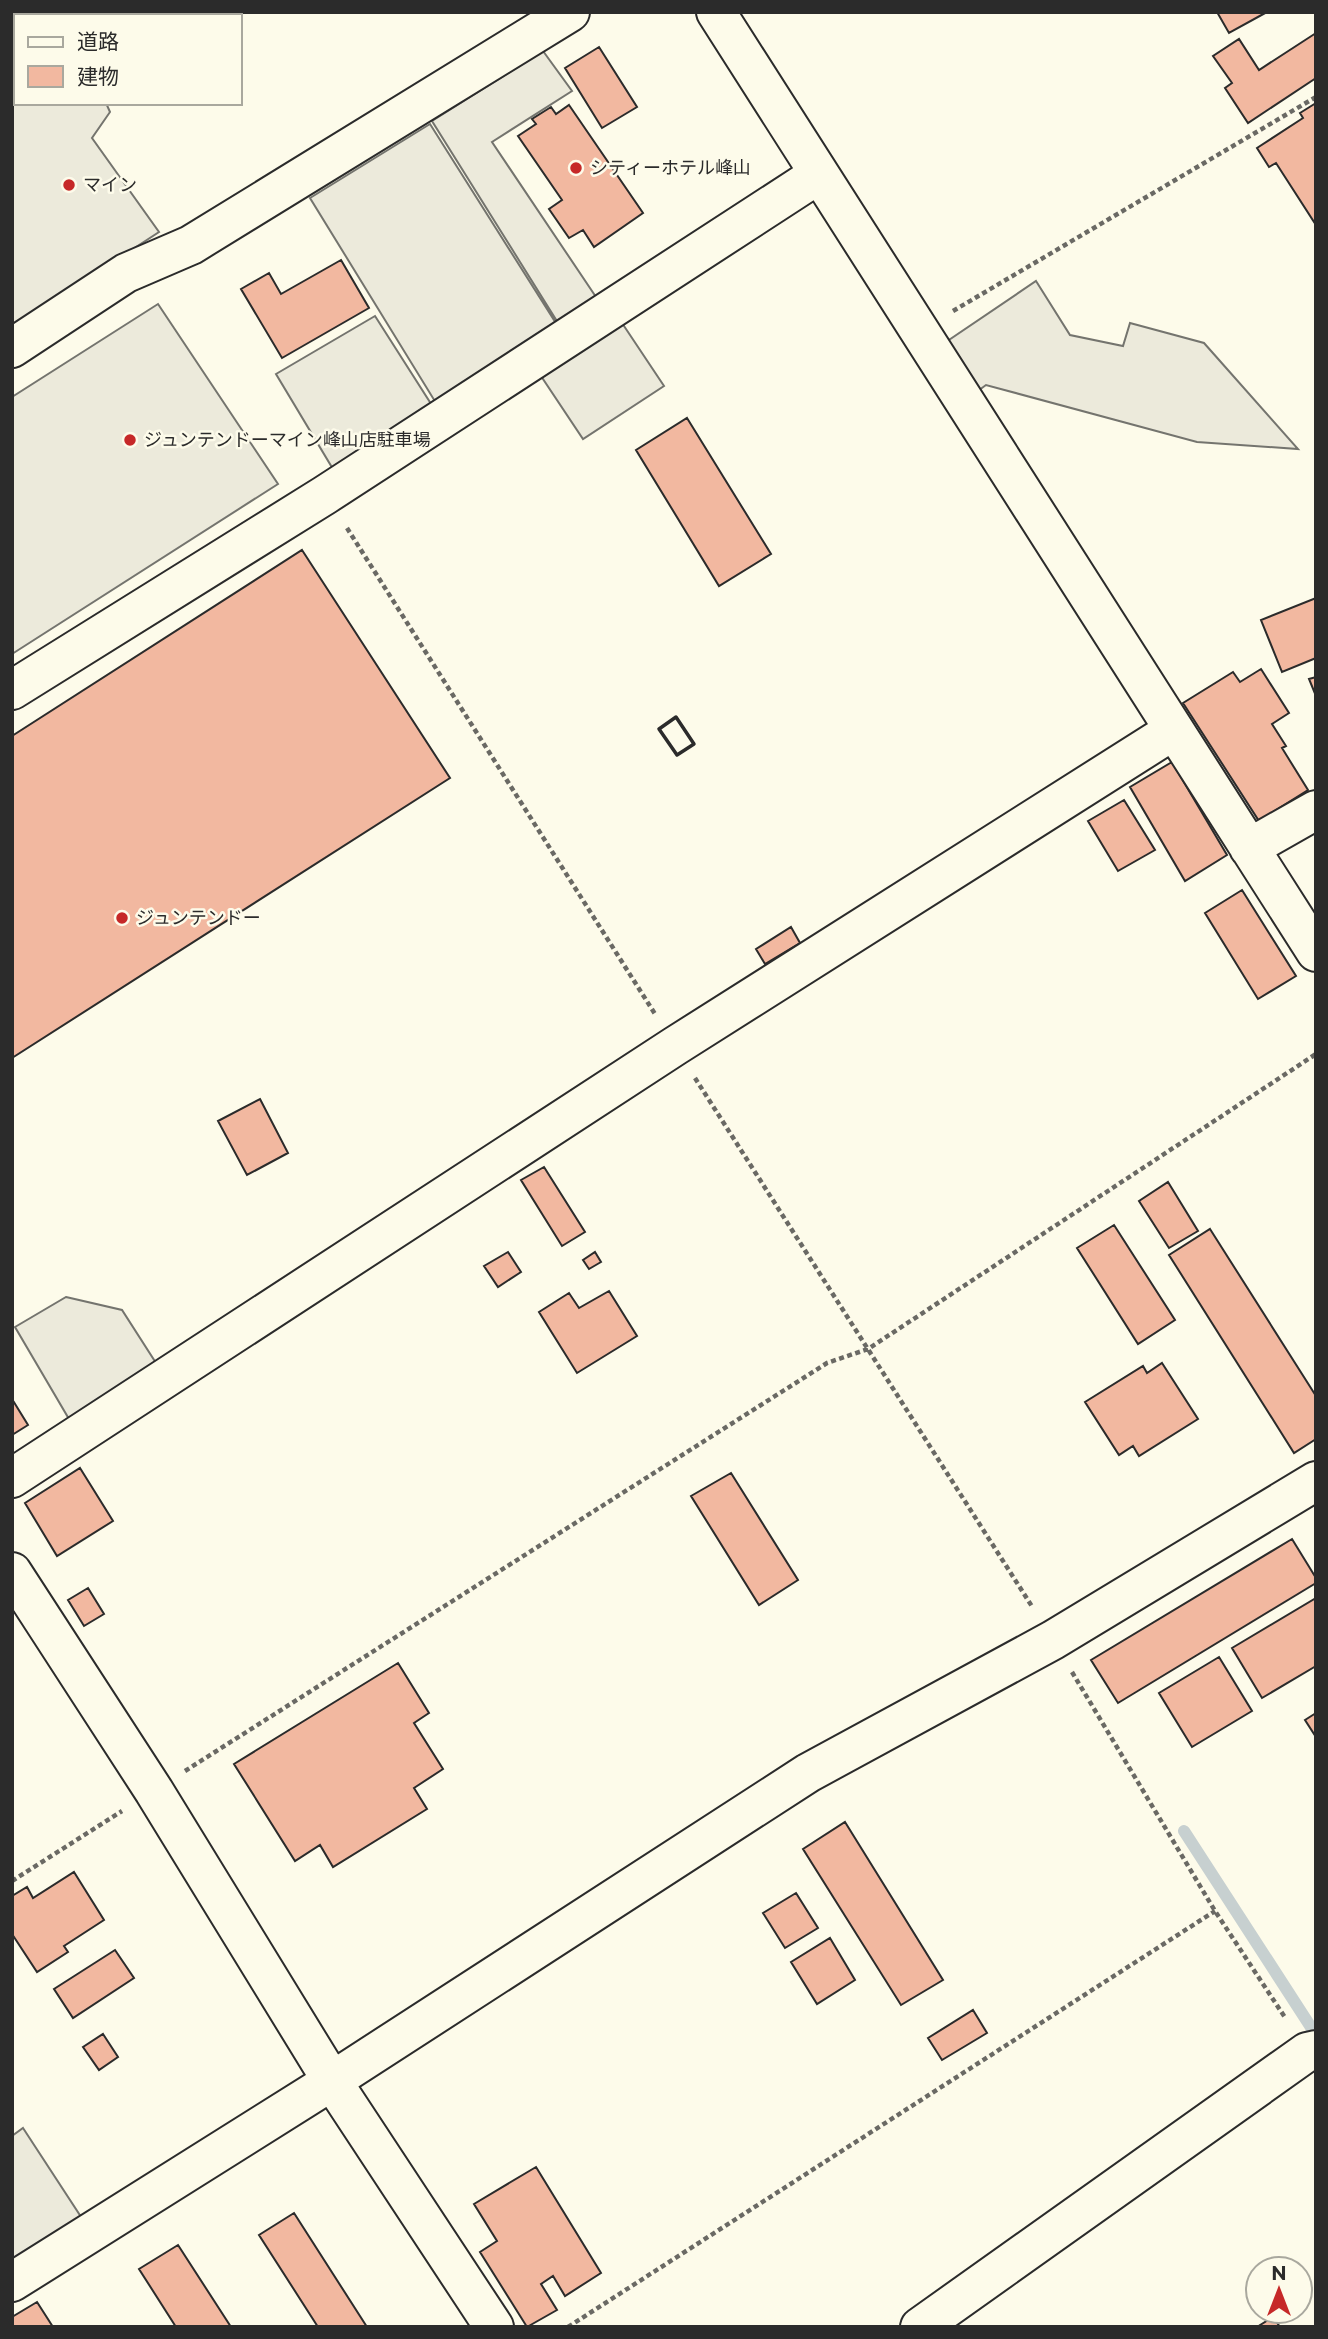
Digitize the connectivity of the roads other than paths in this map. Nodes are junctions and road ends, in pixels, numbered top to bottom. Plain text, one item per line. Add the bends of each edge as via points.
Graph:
1 (570, 12) edge
2 (716, 12) edge
3 (819, 174) junction
4 (12, 348) edge
5 (12, 690) edge
6 (1174, 730) junction
7 (1316, 810) edge
8 (1249, 848) junction
9 (1316, 952) edge
10 (12, 1478) edge
11 (1316, 1481) edge
12 (12, 1572) edge
13 (1311, 2051) edge
14 (332, 2081) junction
15 (12, 2282) edge
16 (494, 2327) edge
17 (920, 2327) edge

1 - 4 street via 191,245 126,273
2 - 3 street
3 - 5 street via 326,495
3 - 6 street
6 - 8 street
6 - 10 street via 675,1046
7 - 8 street
8 - 9 street
11 - 14 street via 1053,1640 808,1773
12 - 14 street via 154,1791
13 - 17 street
14 - 15 street
14 - 16 street

